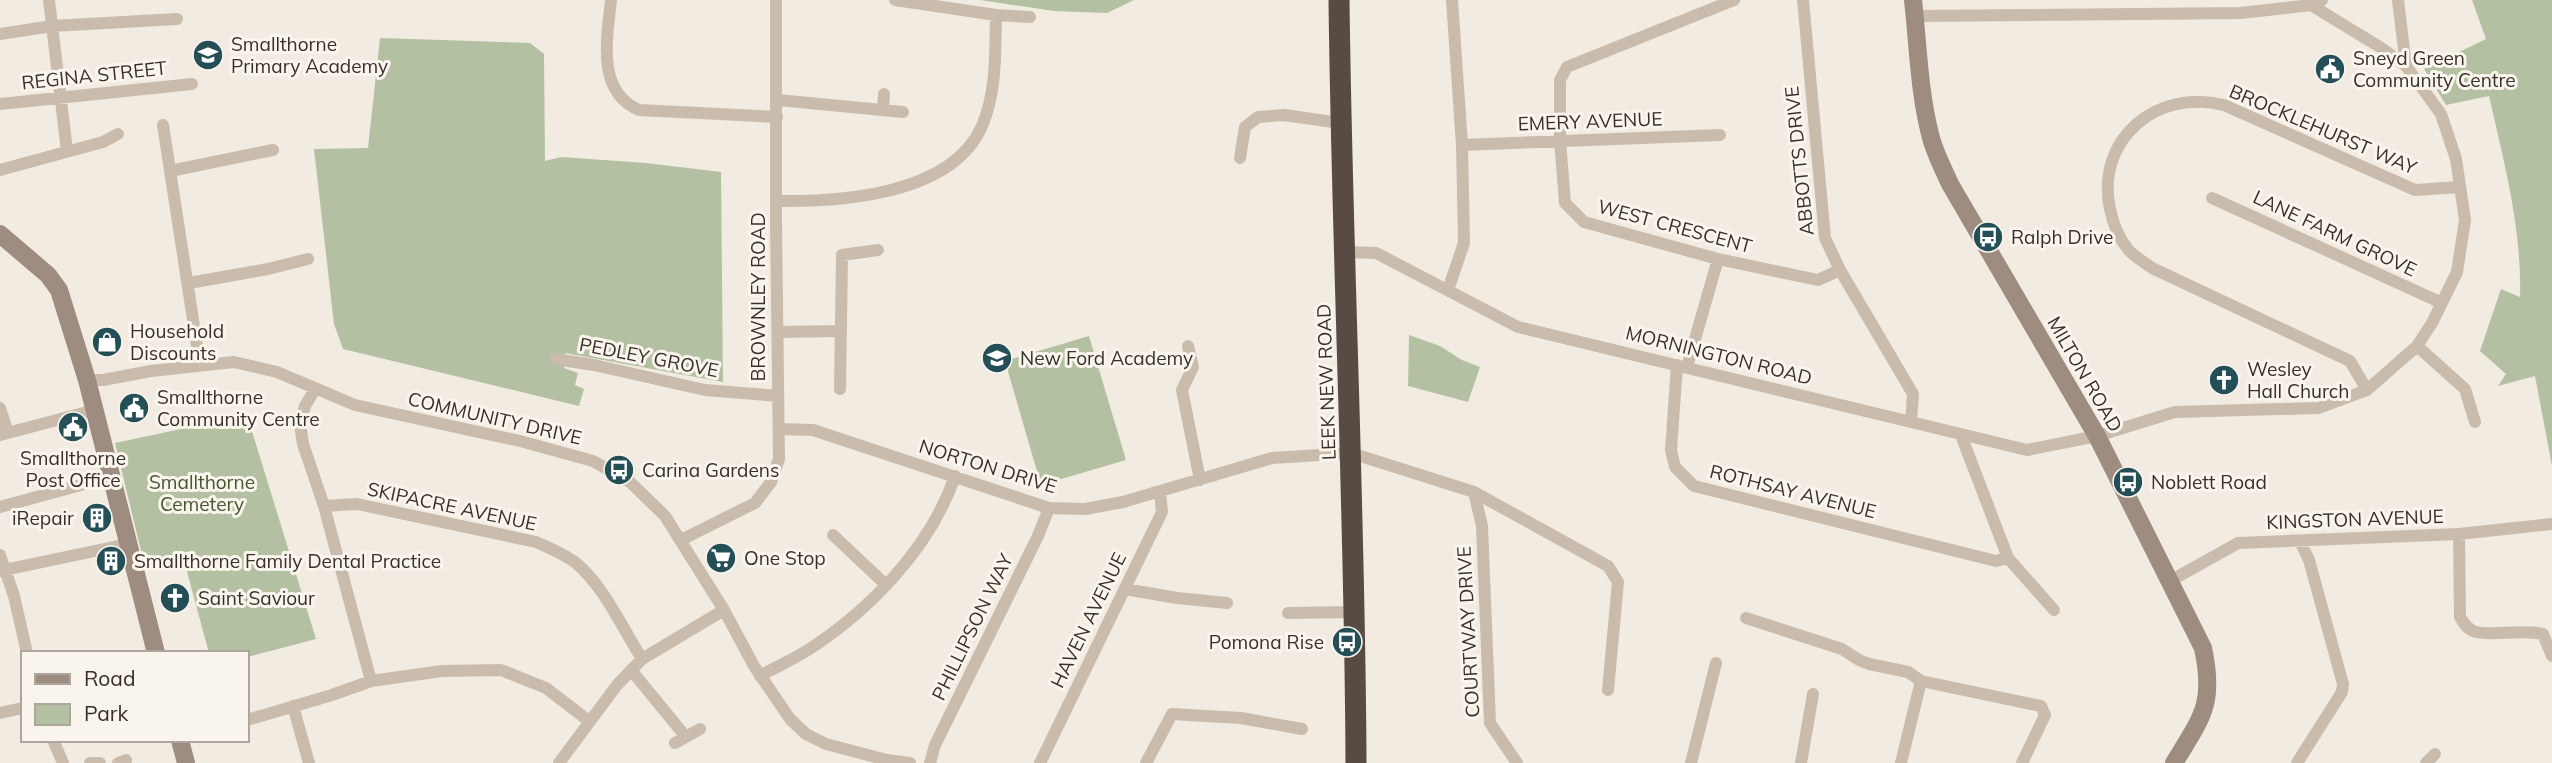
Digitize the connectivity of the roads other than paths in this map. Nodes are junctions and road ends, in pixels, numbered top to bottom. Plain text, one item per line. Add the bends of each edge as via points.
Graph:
1 (49, 0) edge
2 (611, 0) edge
3 (776, 0) edge
4 (895, 0) edge
5 (1339, 0) edge
6 (1452, 0) edge
7 (1734, 0) edge
8 (1803, 0) edge
9 (2398, 0) edge
10 (2317, 3) edge
11 (1914, 8) edge
12 (996, 15) junction
13 (1030, 17) dead end
14 (177, 19) dead end
15 (52, 26) junction
16 (0, 34) edge
17 (2406, 66) junction
18 (192, 84) dead end
19 (884, 94) dead end
20 (60, 97) junction
21 (778, 100) junction
22 (0, 104) edge
23 (883, 110) junction
24 (903, 111) dead end
25 (777, 117) junction
26 (1340, 123) junction
27 (163, 125) dead end
28 (118, 134) dead end
29 (1720, 135) dead end
30 (1560, 141) junction
31 (1462, 145) junction
32 (273, 150) dead end
33 (67, 151) junction
34 (1240, 158) dead end
35 (0, 170) edge
36 (170, 171) junction
37 (2460, 187) junction
38 (2212, 198) dead end
39 (776, 201) junction
40 (0, 234) edge
41 (878, 250) dead end
42 (1345, 252) junction
43 (308, 259) dead end
44 (1718, 259) junction
45 (1840, 270) junction
46 (189, 284) junction
47 (1448, 290) junction
48 (2442, 303) junction
49 (840, 331) junction
50 (778, 332) junction
51 (1188, 346) dead end
52 (2417, 346) junction
53 (555, 359) dead end
54 (200, 365) junction
55 (1682, 366) junction
56 (87, 380) junction
57 (315, 389) junction
58 (841, 389) dead end
59 (2367, 390) junction
60 (778, 396) junction
61 (0, 408) edge
62 (94, 410) junction
63 (1911, 422) junction
64 (2475, 422) dead end
65 (780, 429) junction
66 (4, 434) edge
67 (1961, 435) junction
68 (2097, 436) junction
69 (1351, 453) junction
70 (955, 476) junction
71 (110, 477) junction
72 (1200, 480) junction
73 (1160, 492) junction
74 (1474, 492) junction
75 (324, 506) junction
76 (0, 507) edge
77 (1049, 508) junction
78 (2552, 524) edge
79 (2459, 534) junction
80 (834, 535) dead end
81 (681, 540) junction
82 (2300, 541) junction
83 (128, 544) junction
84 (0, 555) edge
85 (2008, 558) junction
86 (3, 570) edge
87 (2170, 581) junction
88 (886, 584) junction
89 (1125, 589) junction
90 (1227, 603) dead end
91 (724, 610) junction
92 (2054, 610) dead end
93 (1355, 612) junction
94 (1288, 613) dead end
95 (1746, 618) dead end
96 (2552, 622) edge
97 (2543, 634) junction
98 (26, 651) edge
99 (155, 651) edge
100 (2552, 656) edge
101 (642, 659) junction
102 (1716, 663) dead end
103 (631, 670) junction
104 (761, 677) junction
105 (371, 681) junction
106 (1921, 681) junction
107 (1608, 690) dead end
108 (1813, 694) dead end
109 (293, 706) junction
110 (21, 708) edge
111 (0, 713) edge
112 (248, 720) edge
113 (589, 721) junction
114 (700, 729) dead end
115 (1302, 729) dead end
116 (54, 742) edge
117 (181, 742) edge
118 (886, 761) edge
119 (1045, 762) edge
120 (63, 763) edge
121 (90, 763) edge
122 (100, 763) edge
123 (186, 763) edge
124 (309, 763) edge
125 (559, 763) edge
126 (910, 763) edge
127 (930, 763) edge
128 (1146, 763) edge
129 (1356, 763) edge
130 (1517, 763) edge
131 (1691, 763) edge
132 (1801, 763) edge
133 (1901, 763) edge
134 (2022, 763) edge
135 (2174, 763) edge
136 (2297, 763) edge

1 - 15 street
2 - 25 street via 607,71 626,104 639,110
3 - 21 street, BROWNLEY ROAD
4 - 12 street
5 - 26 highway, LEEK NEW ROAD
6 - 31 street
7 - 30 street, WEST CRESCENT via 1567,67 1560,80
8 - 45 street, ABBOTTS DRIVE via 1825,238
9 - 17 street
10 - 11 street via 2241,13
10 - 17 street
11 - 68 street, MILTON ROAD via 1922,88 1936,153
12 - 13 street
12 - 39 street via 992,93 978,134 956,161 937,173 884,191 827,202
14 - 15 street
15 - 16 street
15 - 20 street
17 - 37 street via 2441,114
18 - 20 street, REGINA STREET
19 - 23 street
20 - 22 street, REGINA STREET
20 - 33 street
21 - 23 street
21 - 25 street, BROWNLEY ROAD
23 - 24 street
25 - 39 street, BROWNLEY ROAD
26 - 34 street via 1258,117 1245,127
26 - 42 highway, LEEK NEW ROAD
27 - 36 street
28 - 33 street
29 - 30 street, EMERY AVENUE
30 - 31 street, EMERY AVENUE
30 - 44 street, WEST CRESCENT via 1565,202 1584,222
31 - 47 street via 1464,243
32 - 36 street
33 - 35 street
36 - 46 street
37 - 48 street via 2465,220 2457,272
37 - 59 street, BROCKLEHURST WAY via 2415,191 2204,100 2173,103 2139,120 2115,148 2106,191 2113,223 2127,249 2152,268 2350,361
38 - 48 street, LANE FARM GROVE
39 - 50 street, BROWNLEY ROAD
40 - 56 street via 59,290
41 - 49 street via 842,255
42 - 47 street, MORNINGTON ROAD via 1376,253
42 - 69 highway, LEEK NEW ROAD
43 - 46 street
44 - 45 street, WEST CRESCENT via 1818,280
44 - 55 street, ROTHSAY AVENUE
45 - 63 street, ABBOTTS DRIVE via 1913,394
46 - 54 street
47 - 55 street, MORNINGTON ROAD via 1518,327
48 - 52 street
49 - 50 street
49 - 58 street
50 - 60 street, BROWNLEY ROAD
51 - 72 street via 1193,367 1182,390
52 - 59 street
52 - 64 street via 2465,389
53 - 60 street, PEDLEY GROVE via 705,390
54 - 56 street, COMMUNITY DRIVE
54 - 57 street, COMMUNITY DRIVE via 234,362 277,372
55 - 63 street, MORNINGTON ROAD
55 - 85 street, ROTHSAY AVENUE via 1671,450 1675,467 1694,486 1996,561
56 - 62 street
57 - 75 street via 300,424
57 - 81 street, COMMUNITY DRIVE via 355,405 593,461 630,482 665,516
59 - 68 street via 2319,408 2175,412
60 - 65 street, BROWNLEY ROAD
61 - 66 street
62 - 66 street
62 - 71 street
63 - 67 street, MORNINGTON ROAD
65 - 70 street, NORTON DRIVE via 813,430
65 - 81 street, BROWNLEY ROAD via 779,459 771,482 755,503
67 - 68 street, MORNINGTON ROAD via 2027,450
67 - 85 street
68 - 87 street, MILTON ROAD
69 - 72 street, NORTON DRIVE via 1272,458
69 - 74 street
69 - 93 highway, LEEK NEW ROAD
70 - 77 street, NORTON DRIVE
70 - 88 street via 946,501 913,553
71 - 76 street
71 - 83 street
72 - 73 street, NORTON DRIVE
73 - 77 street, NORTON DRIVE via 1085,509
73 - 89 street, HAVEN AVENUE via 1162,512
74 - 107 street via 1608,566 1618,582
74 - 130 street, COURTWAY DRIVE via 1482,526 1490,723
75 - 101 street, SKIPACRE AVENUE via 358,505 537,542 558,552 591,578
75 - 105 street
77 - 127 street, PHILLIPSON WAY
78 - 79 street, KINGSTON AVENUE
79 - 82 street, KINGSTON AVENUE
79 - 97 street via 2460,617 2465,626 2476,632
80 - 88 street
81 - 91 street, COMMUNITY DRIVE
82 - 87 street, KINGSTON AVENUE via 2238,543
82 - 136 street via 2343,684
83 - 86 street
83 - 99 street
84 - 86 street
85 - 92 street
86 - 98 street
87 - 135 street, MILTON ROAD via 2203,648 2209,692 2204,713
88 - 104 street via 837,629
89 - 90 street
89 - 119 street, HAVEN AVENUE
91 - 101 street
91 - 104 street, COMMUNITY DRIVE
93 - 94 street
93 - 129 highway, LEEK NEW ROAD
95 - 106 street via 1842,649 1868,664 1908,672
96 - 97 street
97 - 100 street
101 - 103 street
102 - 131 street
103 - 113 street
103 - 114 street via 680,740
104 - 118 street, COMMUNITY DRIVE via 806,734
105 - 109 street
105 - 113 street via 442,671 501,670 546,688
106 - 133 street
106 - 134 street via 2041,706 2045,715
108 - 132 street
109 - 112 street
109 - 124 street
110 - 111 street
113 - 125 street
115 - 128 street via 1241,718 1172,714
116 - 120 street
117 - 123 street
118 - 126 street
121 - 122 street

